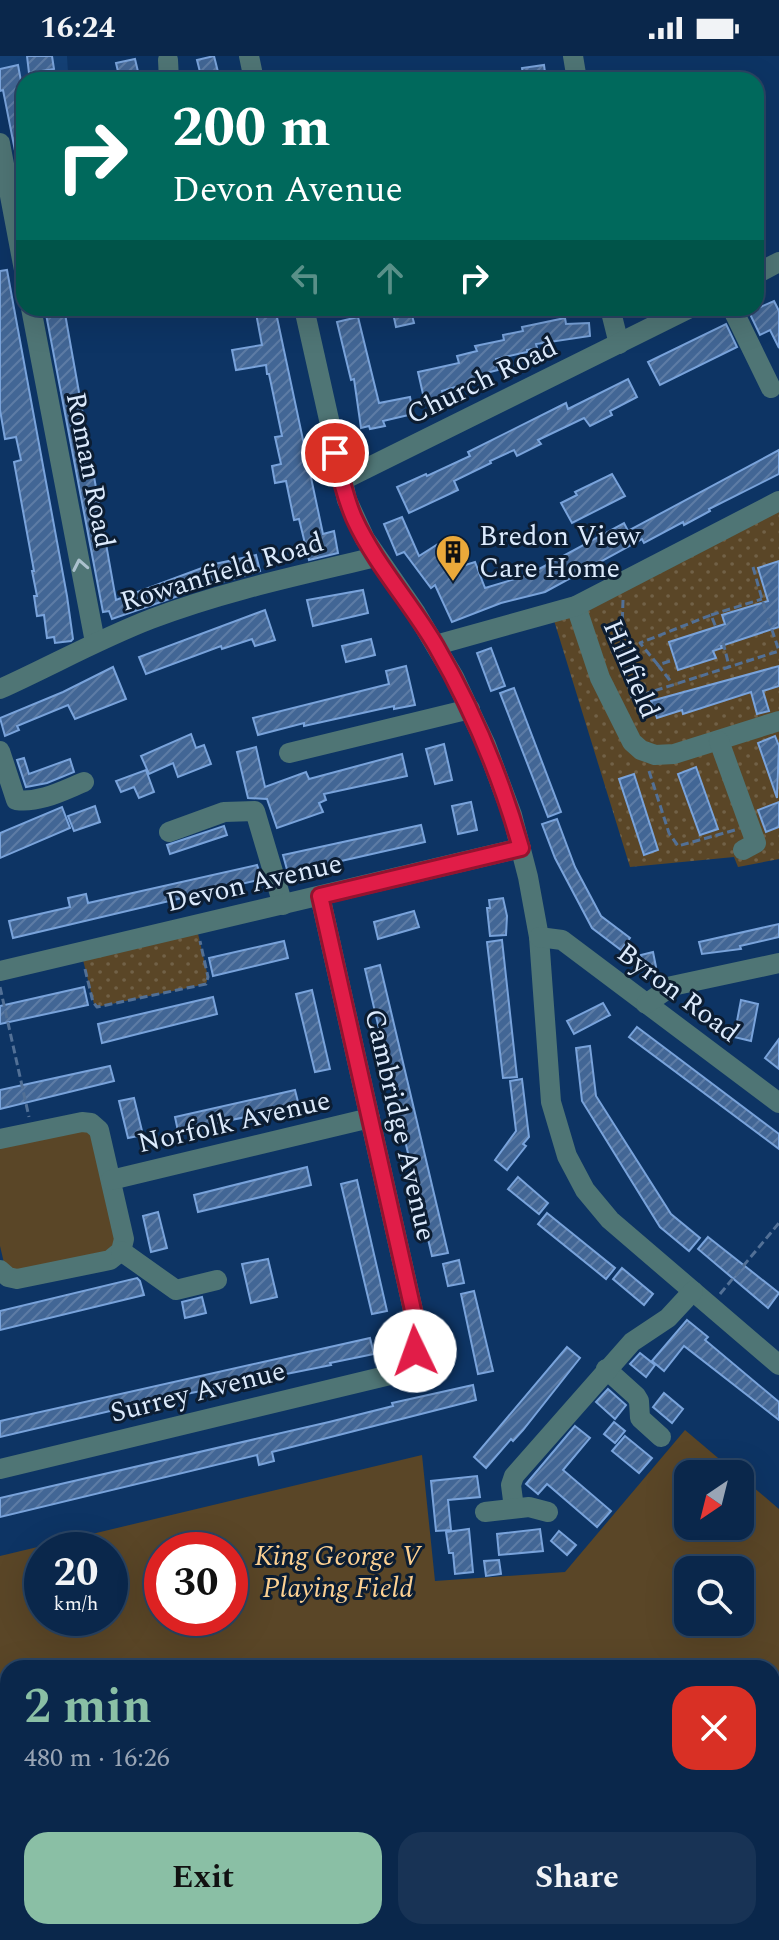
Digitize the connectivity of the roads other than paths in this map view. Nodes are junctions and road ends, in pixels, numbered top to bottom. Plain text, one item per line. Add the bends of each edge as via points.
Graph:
1 (0, 143) edge
2 (16, 228) edge
3 (33, 316) edge
4 (306, 316) edge
5 (612, 316) edge
6 (674, 316) edge
7 (736, 316) edge
8 (619, 344) junction
9 (771, 388) dead end
10 (341, 481) junction
11 (779, 501) edge
12 (376, 557) junction
13 (576, 606) junction
14 (95, 642) junction
15 (436, 645) junction
16 (0, 689) edge
17 (470, 709) junction
18 (779, 721) edge
19 (719, 741) junction
20 (0, 751) edge
21 (289, 753) dead end
22 (84, 782) dead end
23 (8, 803) edge
24 (169, 832) dead end
25 (521, 848) junction
26 (743, 850) dead end
27 (320, 896) junction
28 (283, 905) junction
29 (539, 937) junction
30 (779, 963) edge
31 (0, 971) edge
32 (646, 1004) junction
33 (779, 1103) edge
34 (370, 1118) junction
35 (0, 1139) edge
36 (111, 1180) junction
37 (121, 1251) junction
38 (0, 1270) edge
39 (217, 1280) dead end
40 (693, 1291) junction
41 (407, 1364) joint
42 (779, 1365) edge
43 (606, 1369) junction
44 (661, 1437) dead end
45 (0, 1469) edge
46 (514, 1508) junction
47 (485, 1512) dead end
48 (548, 1512) dead end

1 - 2 street
14 -> 3 street, Roman Road
4 - 10 street
5 - 8 street
6 - 8 street, Church Road
7 - 9 street
8 - 10 street, Church Road
10 - 12 street
11 - 13 street
12 - 14 street, Rowanfield Road via 224,595
12 - 15 street
13 - 15 street
13 - 19 street, Hillfield via 600,678 636,746 667,756
14 - 16 street, Rowanfield Road
15 - 17 street
17 - 21 street
17 - 25 street
18 - 19 street, Hillfield
19 - 26 street via 756,843
20 - 23 street
22 - 23 street via 49,797
24 - 28 street via 224,812 255,811
25 - 27 street, Devon Avenue
25 - 29 street
27 - 28 street, Devon Avenue
27 - 34 street, Cambridge Avenue
28 - 31 street, Devon Avenue
29 - 32 street, Byron Road via 562,940
29 - 40 street via 551,1102 567,1156 585,1190 610,1220
30 - 32 street via 672,986
32 - 33 street, Byron Road
34 - 36 street, Norfolk Avenue
34 - 41 street, Cambridge Avenue via 417,1328 415,1351
35 - 36 street, Norfolk Avenue via 91,1123 99,1130
36 - 37 street, Norfolk Avenue via 124,1239
37 - 38 street via 110,1260 17,1279
37 - 39 street via 176,1290
40 - 42 street
40 - 43 street
41 - 45 street, Surrey Avenue via 390,1375
43 - 44 street via 636,1396 640,1418
43 - 46 street via 514,1476
46 - 47 street
46 - 48 street

